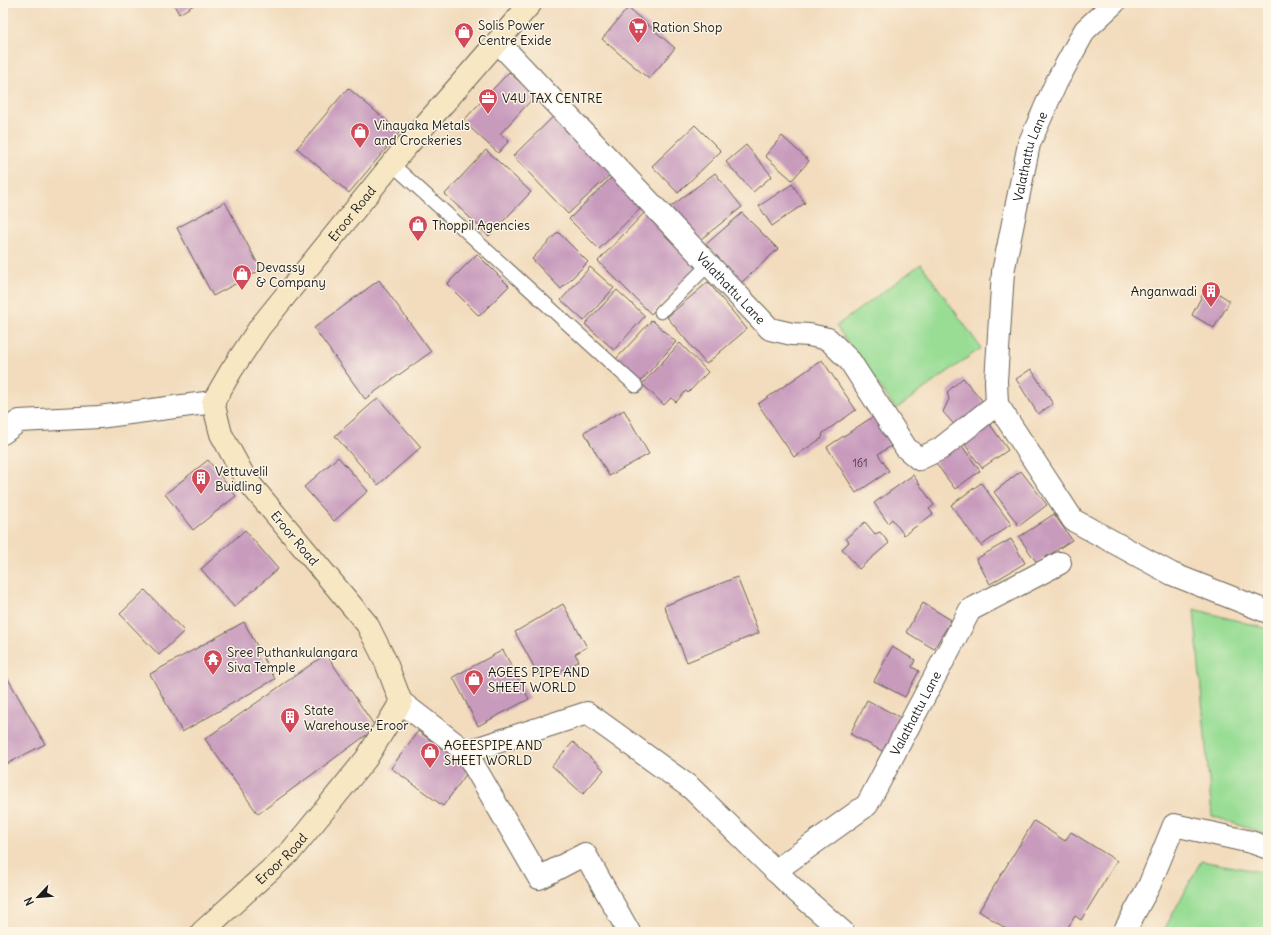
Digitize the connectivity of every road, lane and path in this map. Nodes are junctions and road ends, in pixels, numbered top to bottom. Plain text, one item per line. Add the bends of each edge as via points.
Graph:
1 (531, 3) edge
2 (1114, 3) edge
3 (498, 42) junction
4 (392, 164) junction
5 (708, 265) junction
6 (661, 312) dead end
7 (636, 386) dead end
8 (213, 402) junction
9 (997, 404) junction
10 (3, 433) edge
11 (1060, 563) dead end
12 (1268, 612) edge
13 (401, 702) junction
14 (466, 752) junction
15 (1268, 848) edge
16 (775, 871) junction
17 (202, 932) edge
18 (630, 932) edge
19 (842, 932) edge
20 (1124, 932) edge

1 - 3 main road, Eroor Road
2 - 9 street, Valathattu Lane via 1084,30 1056,83 1029,144 1003,272 996,380
3 - 4 main road, Eroor Road
3 - 5 street, Valathattu Lane
4 - 7 lane
4 - 8 main road, Eroor Road via 260,327
5 - 6 lane
5 - 9 street, Valathattu Lane via 770,329 828,339 850,361 906,448 920,459 940,449
8 - 10 street via 99,417 19,421
8 - 13 main road, Eroor Road via 221,434 245,478 367,624 385,660
9 - 12 street via 1073,520 1172,574
11 - 16 street, Valathattu Lane via 970,610 868,805
13 - 14 street
13 - 17 main road, Eroor Road via 366,759 291,852
14 - 16 street via 587,713 691,788
14 - 18 street via 539,878 585,854
15 - 20 street via 1174,825 1149,886
16 - 19 street

